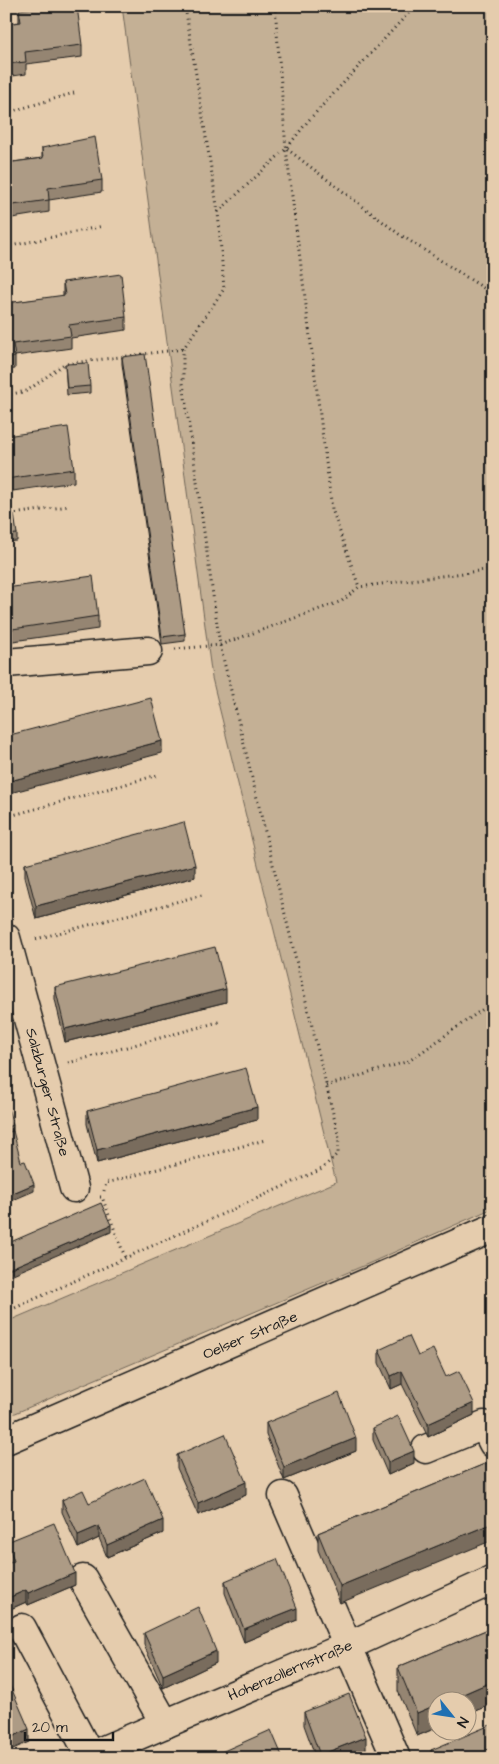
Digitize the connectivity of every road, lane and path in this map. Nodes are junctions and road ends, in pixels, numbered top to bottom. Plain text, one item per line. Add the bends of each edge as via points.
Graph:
1 (185, 6) edge
2 (275, 6) edge
3 (415, 6) edge
4 (74, 93) dead end
5 (6, 113) edge
6 (286, 149) junction
7 (218, 212) junction
8 (103, 226) dead end
9 (6, 247) edge
10 (493, 294) edge
11 (183, 349) junction
12 (6, 395) edge
13 (69, 506) dead end
14 (6, 515) edge
15 (493, 569) edge
16 (359, 587) junction
17 (220, 645) junction
18 (148, 651) joint
19 (6, 663) edge
20 (158, 775) dead end
21 (6, 817) edge
22 (202, 895) dead end
23 (7, 942) edge
24 (493, 1002) edge
25 (222, 1021) dead end
26 (42, 1070) junction
27 (326, 1086) junction
28 (264, 1140) dead end
29 (74, 1188) joint
30 (102, 1197) junction
31 (493, 1228) edge
32 (125, 1257) junction
33 (6, 1312) edge
34 (6, 1440) edge
35 (493, 1443) edge
36 (426, 1449) dead end
37 (283, 1496) dead end
38 (83, 1579) dead end
39 (493, 1580) edge
40 (22, 1628) dead end
41 (348, 1646) junction
42 (165, 1724) junction
43 (87, 1757) edge
44 (396, 1758) edge

1 - 7 path
2 - 6 path
3 - 6 path
4 - 5 path
6 - 7 path
6 - 10 path via 399,234
6 - 16 path via 332,509
7 - 11 path via 224,289
8 - 9 path
11 - 12 path via 64,364 27,391
11 - 17 path via 183,383
13 - 14 path
15 - 16 path
16 - 17 path via 342,601
17 - 18 path
17 - 27 path
18 - 19 street
20 - 21 path
22 - 23 path
23 - 26 street, Salzburger Straße
24 - 27 path via 410,1061
25 - 26 path
26 - 29 street, Salzburger Straße
27 - 32 path via 340,1138 338,1153 322,1169
28 - 30 path via 106,1183
29 - 30 path
30 - 32 path
31 - 34 street, Oelser Straße
32 - 33 path
35 - 36 street via 484,1425
37 - 41 street
38 - 42 street
39 - 41 street, Hohenzollernstraße
40 - 43 street
41 - 42 street, Hohenzollernstraße
41 - 44 street
42 - 43 street, Hohenzollernstraße

